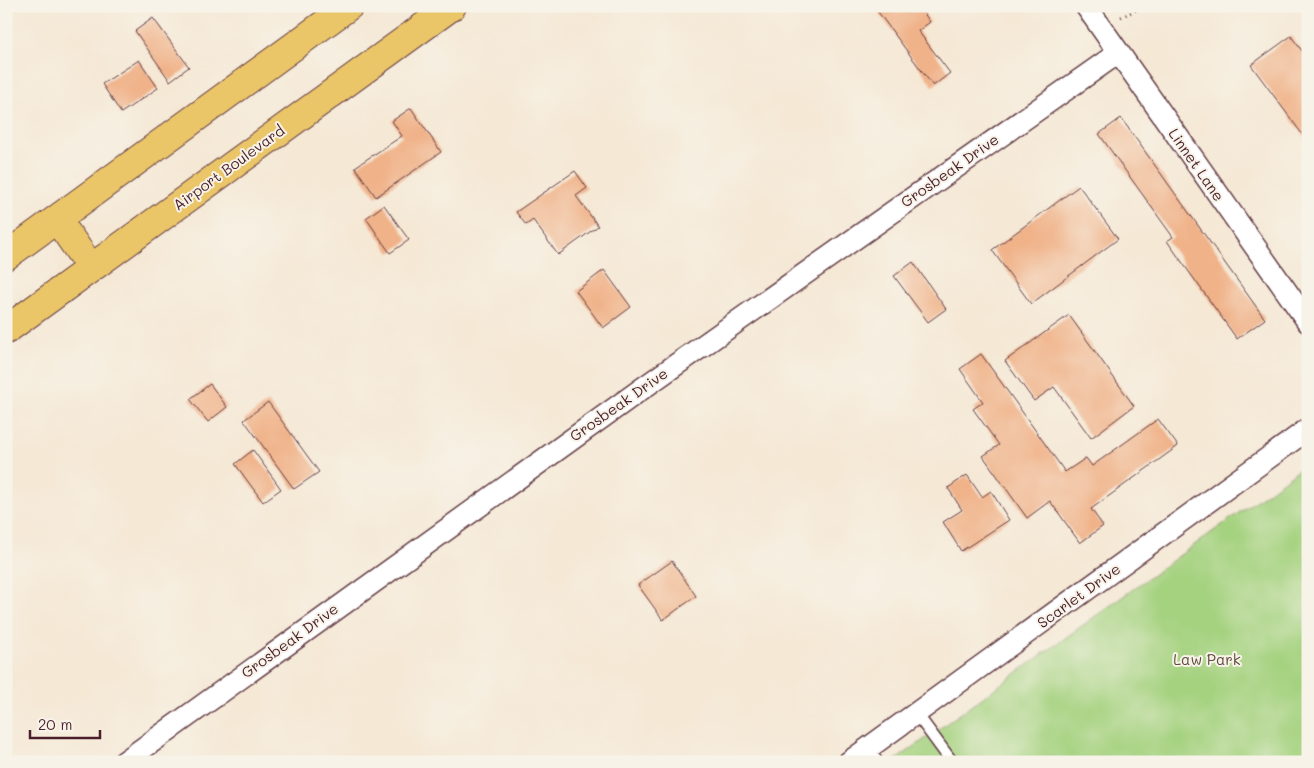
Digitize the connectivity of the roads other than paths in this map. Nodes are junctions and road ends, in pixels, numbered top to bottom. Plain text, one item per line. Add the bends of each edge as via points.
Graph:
1 (349, 6) edge
2 (452, 6) edge
3 (1086, 6) edge
4 (1118, 53) junction
5 (57, 219) junction
6 (6, 256) edge
7 (92, 268) junction
8 (1308, 322) edge
9 (6, 330) edge
10 (1308, 429) edge
11 (916, 713) junction
12 (873, 755) edge
13 (124, 762) edge
14 (849, 762) edge
15 (952, 762) edge

1 - 5 main road
2 - 7 main road, Airport Boulevard
3 - 4 street, Linnet Lane
4 - 8 street, Linnet Lane
4 - 13 street, Grosbeak Drive via 643,388
5 - 6 main road
5 - 7 main road
7 - 9 main road, Airport Boulevard
10 - 11 street, Scarlet Drive
11 - 12 street, Scarlet Drive
11 - 15 lane
12 - 14 street, Scarlet Drive

